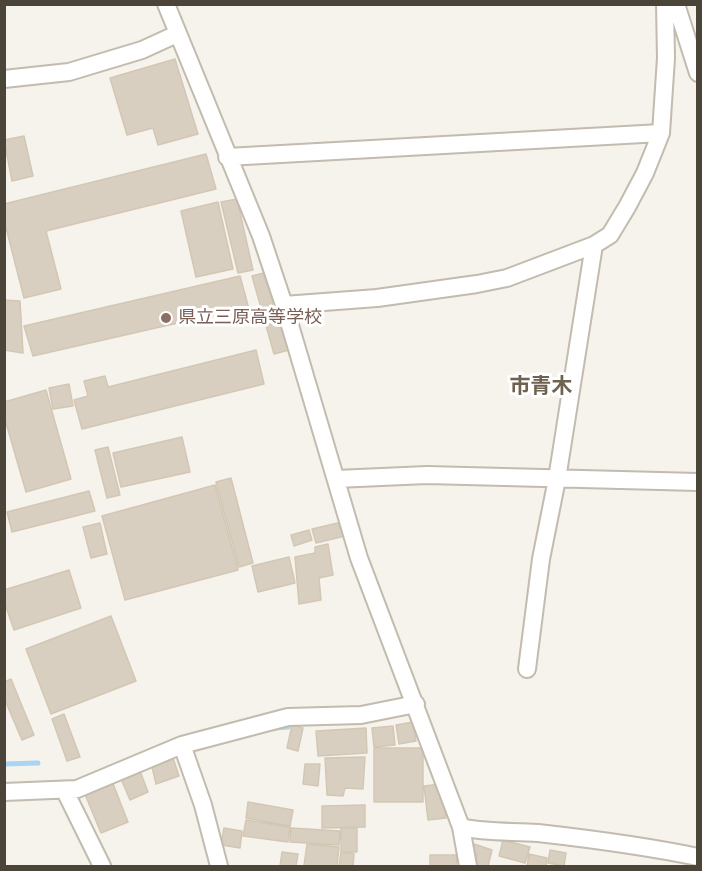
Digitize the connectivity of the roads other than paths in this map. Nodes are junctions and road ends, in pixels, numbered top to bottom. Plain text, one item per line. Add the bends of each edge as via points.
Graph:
1 (166, 4) edge
2 (665, 4) edge
3 (676, 4) edge
4 (177, 34) junction
5 (698, 73) edge
6 (4, 79) edge
7 (661, 133) junction
8 (227, 157) junction
9 (594, 245) junction
10 (284, 305) junction
11 (336, 478) junction
12 (557, 479) junction
13 (698, 482) edge
14 (527, 669) dead end
15 (416, 704) junction
16 (182, 746) junction
17 (65, 790) junction
18 (4, 792) edge
19 (461, 827) junction
20 (698, 857) edge
21 (102, 867) edge
22 (219, 867) edge
23 (468, 867) edge

1 - 4 street
2 - 7 street
3 - 5 street
4 - 6 street via 142,50 69,72
4 - 8 street
7 - 8 street
7 - 9 street via 627,207 610,235
8 - 10 street via 261,236
9 - 10 street via 507,278 477,285
9 - 12 street
10 - 11 street
11 - 12 street via 427,475
11 - 15 street via 359,558
12 - 13 street
12 - 14 street via 541,559
15 - 16 street via 361,715 288,717
15 - 19 street
16 - 17 street via 77,789
16 - 22 street
17 - 18 street
17 - 21 street
19 - 20 street via 537,833
19 - 23 street

